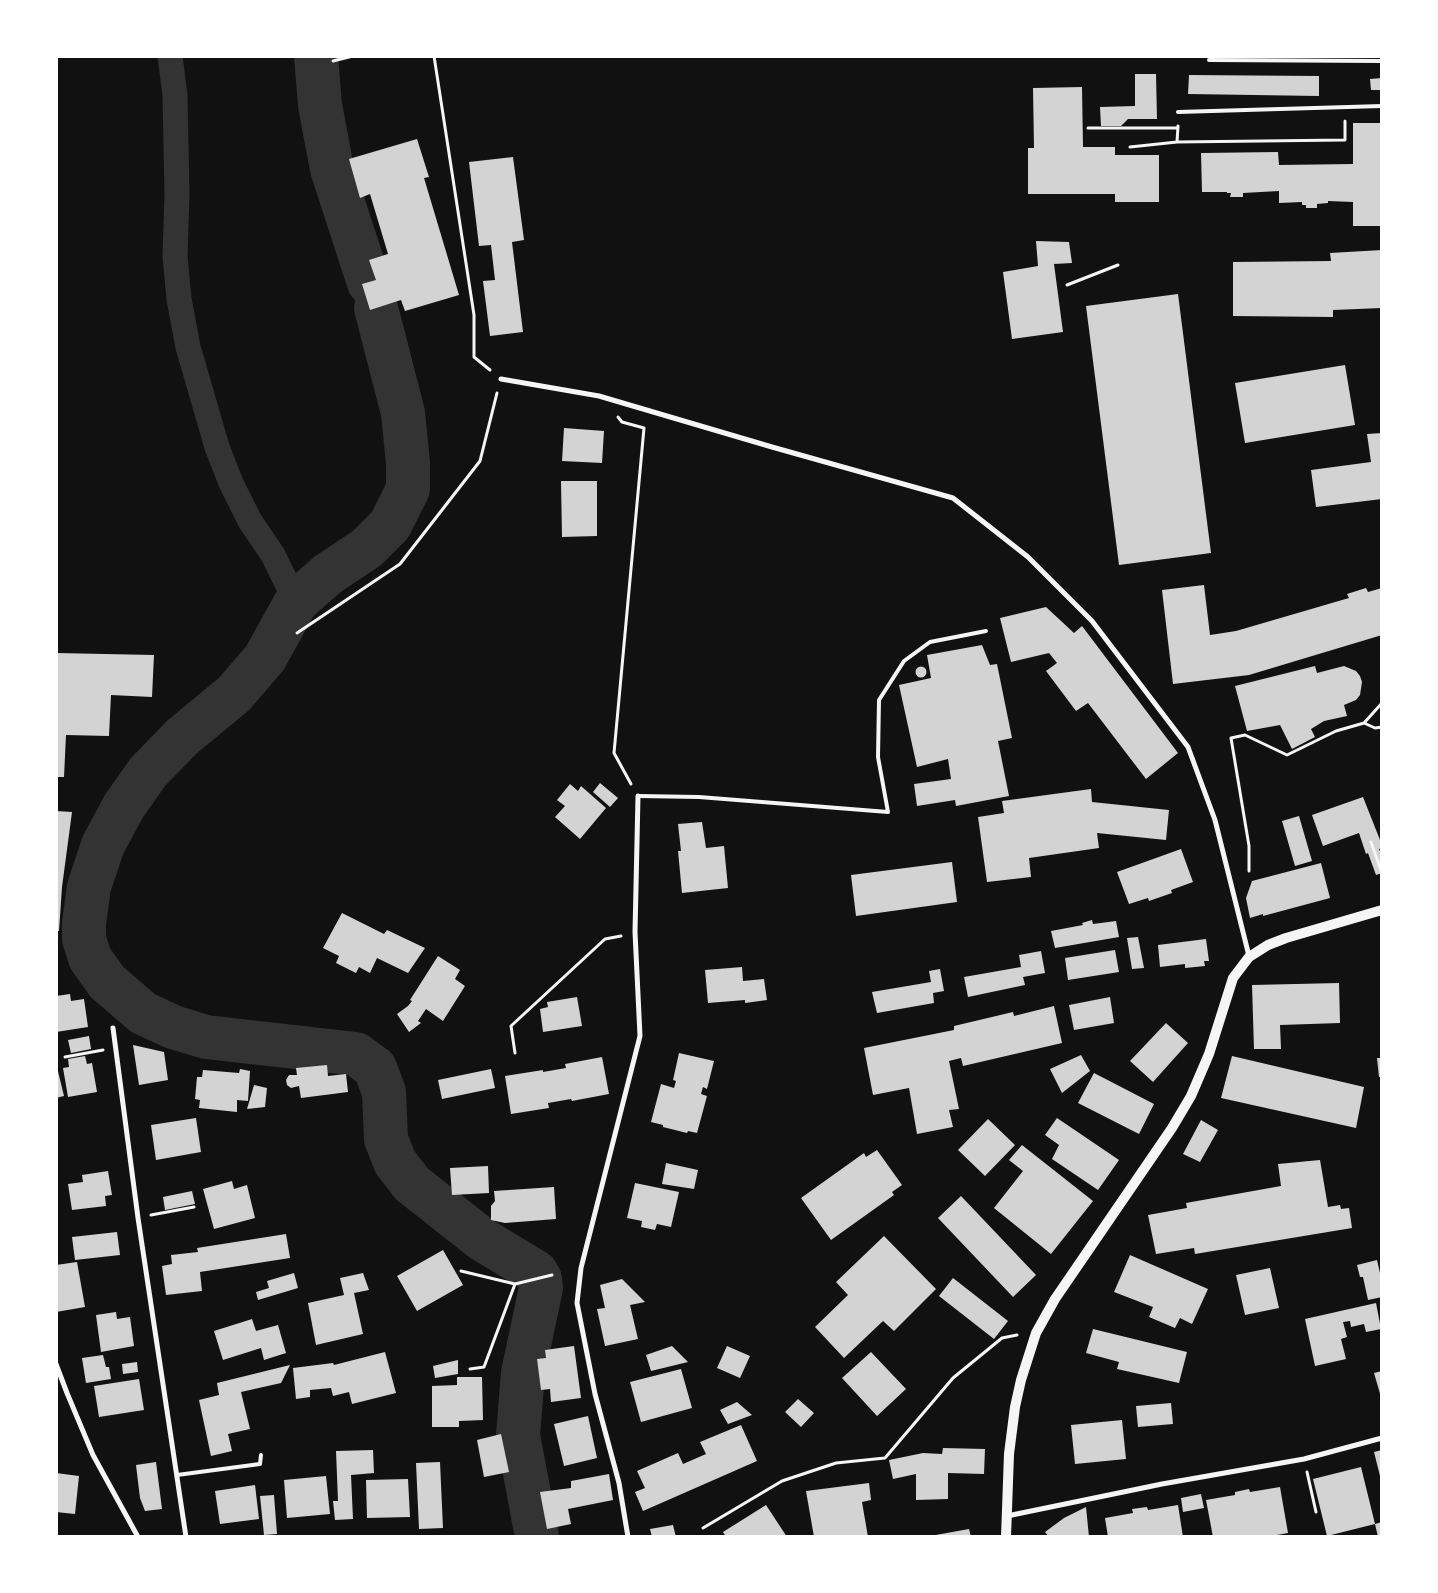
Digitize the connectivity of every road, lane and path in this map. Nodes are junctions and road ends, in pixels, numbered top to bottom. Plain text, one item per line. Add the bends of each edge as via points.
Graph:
1 (354, 56) edge
2 (434, 56) edge
3 (1209, 60) dead end
4 (333, 61) dead end
5 (1382, 61) edge
6 (1382, 106) edge
7 (1345, 108) junction
8 (1178, 112) dead end
9 (1088, 128) dead end
10 (1178, 128) dead end
11 (1130, 147) dead end
12 (1118, 265) dead end
13 (1068, 285) dead end
14 (501, 379) junction
15 (599, 396) junction
16 (986, 632) dead end
17 (297, 633) dead end
18 (1382, 703) edge
19 (1364, 723) junction
20 (1382, 727) edge
21 (638, 796) junction
22 (1371, 842) dead end
23 (1249, 871) dead end
24 (1382, 873) edge
25 (1382, 910) edge
26 (635, 932) junction
27 (1250, 957) junction
28 (113, 1028) dead end
29 (100, 1051) dead end
30 (515, 1053) dead end
31 (65, 1057) dead end
32 (194, 1207) dead end
33 (138, 1218) junction
34 (461, 1271) dead end
35 (552, 1275) dead end
36 (515, 1284) junction
37 (1036, 1333) junction
38 (56, 1364) edge
39 (470, 1368) dead end
40 (1382, 1438) edge
41 (261, 1455) dead end
42 (1304, 1459) junction
43 (177, 1475) junction
44 (1316, 1512) dead end
45 (1007, 1516) junction
46 (703, 1528) dead end
47 (138, 1537) edge
48 (186, 1537) edge
49 (628, 1537) edge
50 (1006, 1537) edge

1 - 4 path
2 - 14 path via 474,315 474,357
3 - 5 lane
6 - 7 lane
7 - 8 lane
7 - 11 path via 1345,140 1177,142
9 - 10 path
12 - 13 path
14 - 15 street
14 - 17 path via 480,461 400,564
15 - 21 path via 622,422 644,428 614,753
15 - 27 street via 953,498 1028,557 1092,621 1188,747 1215,820
16 - 21 lane via 930,642 904,661 879,700 878,757 888,812 699,797
18 - 19 path
19 - 20 path
19 - 23 path via 1336,731 1288,755 1245,735 1231,738 1249,846
21 - 26 street
22 - 24 path
25 - 27 main road via 1286,938
26 - 30 path via 605,939 510,1026
26 - 49 street via 640,1036 581,1268 577,1303 595,1394 619,1483
27 - 37 main road via 1233,978 1209,1054 1191,1096 1055,1298
28 - 33 street
29 - 31 path
32 - 33 path
33 - 43 street
34 - 36 path
35 - 36 path
36 - 39 path via 484,1367
37 - 45 main road via 1015,1407 1009,1454
37 - 46 path via 1002,1338 953,1378 885,1458 836,1464 782,1481
38 - 47 street via 93,1454
40 - 42 street
41 - 43 lane via 260,1464
42 - 44 path
42 - 45 street
43 - 48 street
45 - 50 main road

